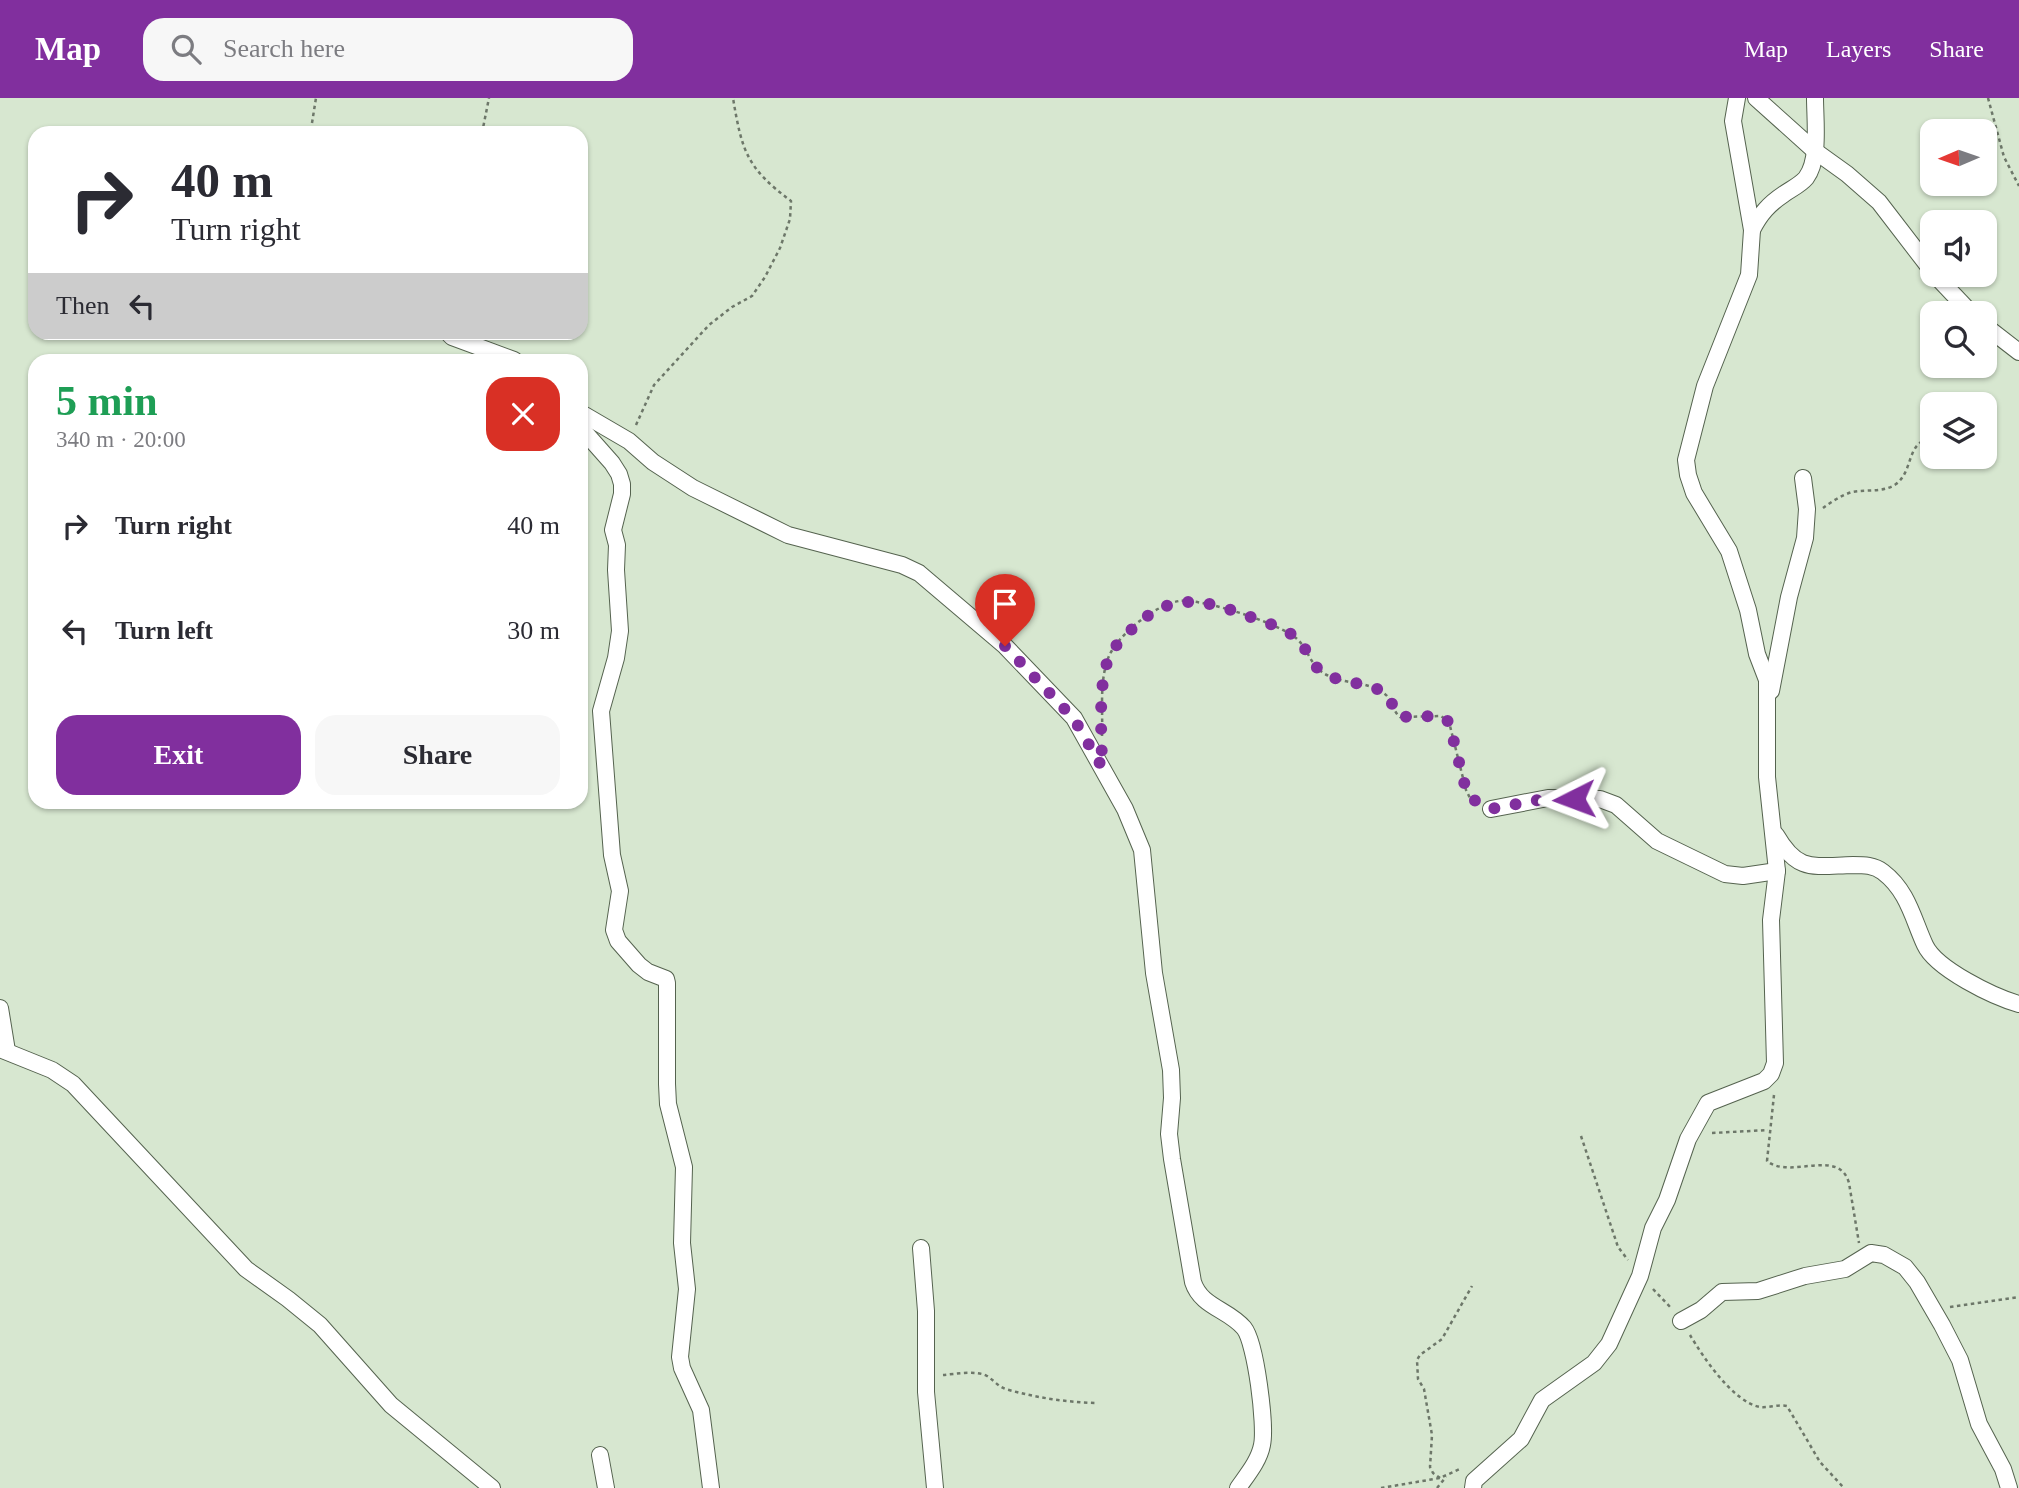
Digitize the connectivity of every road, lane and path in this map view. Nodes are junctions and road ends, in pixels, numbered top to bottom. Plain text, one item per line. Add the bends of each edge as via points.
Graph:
1 (316, 98) edge
2 (489, 98) edge
3 (733, 98) edge
4 (1737, 98) edge
5 (1756, 98) edge
6 (1815, 98) edge
7 (1988, 98) edge
8 (312, 123) dead end
9 (483, 126) edge
10 (1815, 151) junction
11 (2019, 186) edge
12 (1752, 230) junction
13 (1920, 255) edge
14 (1947, 287) edge
15 (1960, 301) edge
16 (1997, 335) edge
17 (460, 340) edge
18 (2019, 352) edge
19 (498, 354) edge
20 (588, 416) edge
21 (588, 436) edge
22 (629, 441) junction
23 (1920, 442) edge
24 (1803, 478) dead end
25 (1807, 522) junction
26 (1765, 717) junction
27 (1102, 767) junction
28 (1491, 809) joint
29 (1772, 830) junction
30 (1777, 871) junction
31 (2019, 1004) edge
32 (0, 1008) edge
33 (3, 1050) edge
34 (1775, 1063) junction
35 (1769, 1130) junction
36 (1691, 1134) junction
37 (1581, 1136) dead end
38 (921, 1248) dead end
39 (1871, 1253) junction
40 (1640, 1276) junction
41 (1472, 1286) dead end
42 (2019, 1297) edge
43 (1933, 1309) junction
44 (1681, 1321) junction
45 (926, 1376) junction
46 (1096, 1403) dead end
47 (600, 1455) dead end
48 (1463, 1468) dead end
49 (1448, 1474) junction
50 (1440, 1478) junction
51 (492, 1488) edge
52 (606, 1488) edge
53 (711, 1488) edge
54 (935, 1488) edge
55 (1238, 1488) edge
56 (1381, 1488) edge
57 (1437, 1488) edge
58 (1473, 1488) edge
59 (1844, 1488) edge
60 (2009, 1488) edge

1 - 8 path
2 - 9 path
3 - 22 path via 748,158 762,179 791,201 790,219 780,248 752,296 709,325 654,385
4 - 12 street via 1733,121
5 - 10 street
6 - 10 street
7 - 11 path via 2004,157
10 - 12 street via 1804,180 1769,204
10 - 13 street via 1879,202
12 - 26 street via 1749,275 1706,386 1686,460 1694,493 1729,551 1748,610 1767,680
14 - 15 street
16 - 18 street
17 - 19 street
20 - 22 street
21 - 53 street via 612,463 622,484 613,530 620,631 601,711 612,855 620,891 614,930 639,965 667,983 668,1104 684,1167 682,1242 688,1289 680,1357 701,1410
22 - 27 street via 693,488 788,536 919,573 1039,681 1074,719
23 - 25 path via 1898,482 1878,491 1841,496
24 - 25 street
25 - 26 street
26 - 29 street
27 - 28 path via 1104,672 1110,653 1144,617 1173,603 1196,601 1244,614 1296,638 1318,670 1381,691 1389,696 1400,717 1441,716 1449,722 1470,798
27 - 55 street via 1142,850 1154,974 1171,1070 1169,1134 1193,1282 1203,1300 1244,1328 1257,1374 1262,1446
28 - 30 street via 1548,798 1600,799 1616,805 1657,841 1725,874
29 - 30 street
29 - 31 street via 1785,851 1804,864 1864,864 1882,871 1910,904 1926,948 1934,957 1949,970
30 - 34 street via 1771,920
32 - 33 street
33 - 51 street via 73,1084 246,1269 320,1325 391,1405
34 - 35 path
34 - 36 street via 1764,1082 1708,1103
35 - 36 path
35 - 39 path via 1769,1164 1833,1166 1847,1174 1856,1233 1863,1250
36 - 40 street via 1653,1228
37 - 40 path via 1618,1247
38 - 45 street
39 - 43 street via 1905,1267
39 - 44 street via 1845,1269 1758,1291 1722,1292
40 - 44 path
40 - 58 street via 1609,1344 1594,1363 1542,1400 1521,1440 1474,1481
41 - 50 path via 1442,1339 1417,1360 1432,1435 1430,1467
42 - 43 path
43 - 60 street via 1960,1360 1979,1424
44 - 59 path via 1732,1390 1750,1404 1787,1406 1820,1462
45 - 46 path via 979,1373 1009,1390 1062,1402
45 - 54 street
47 - 52 street
48 - 49 path
49 - 50 path
49 - 57 path
50 - 56 path

